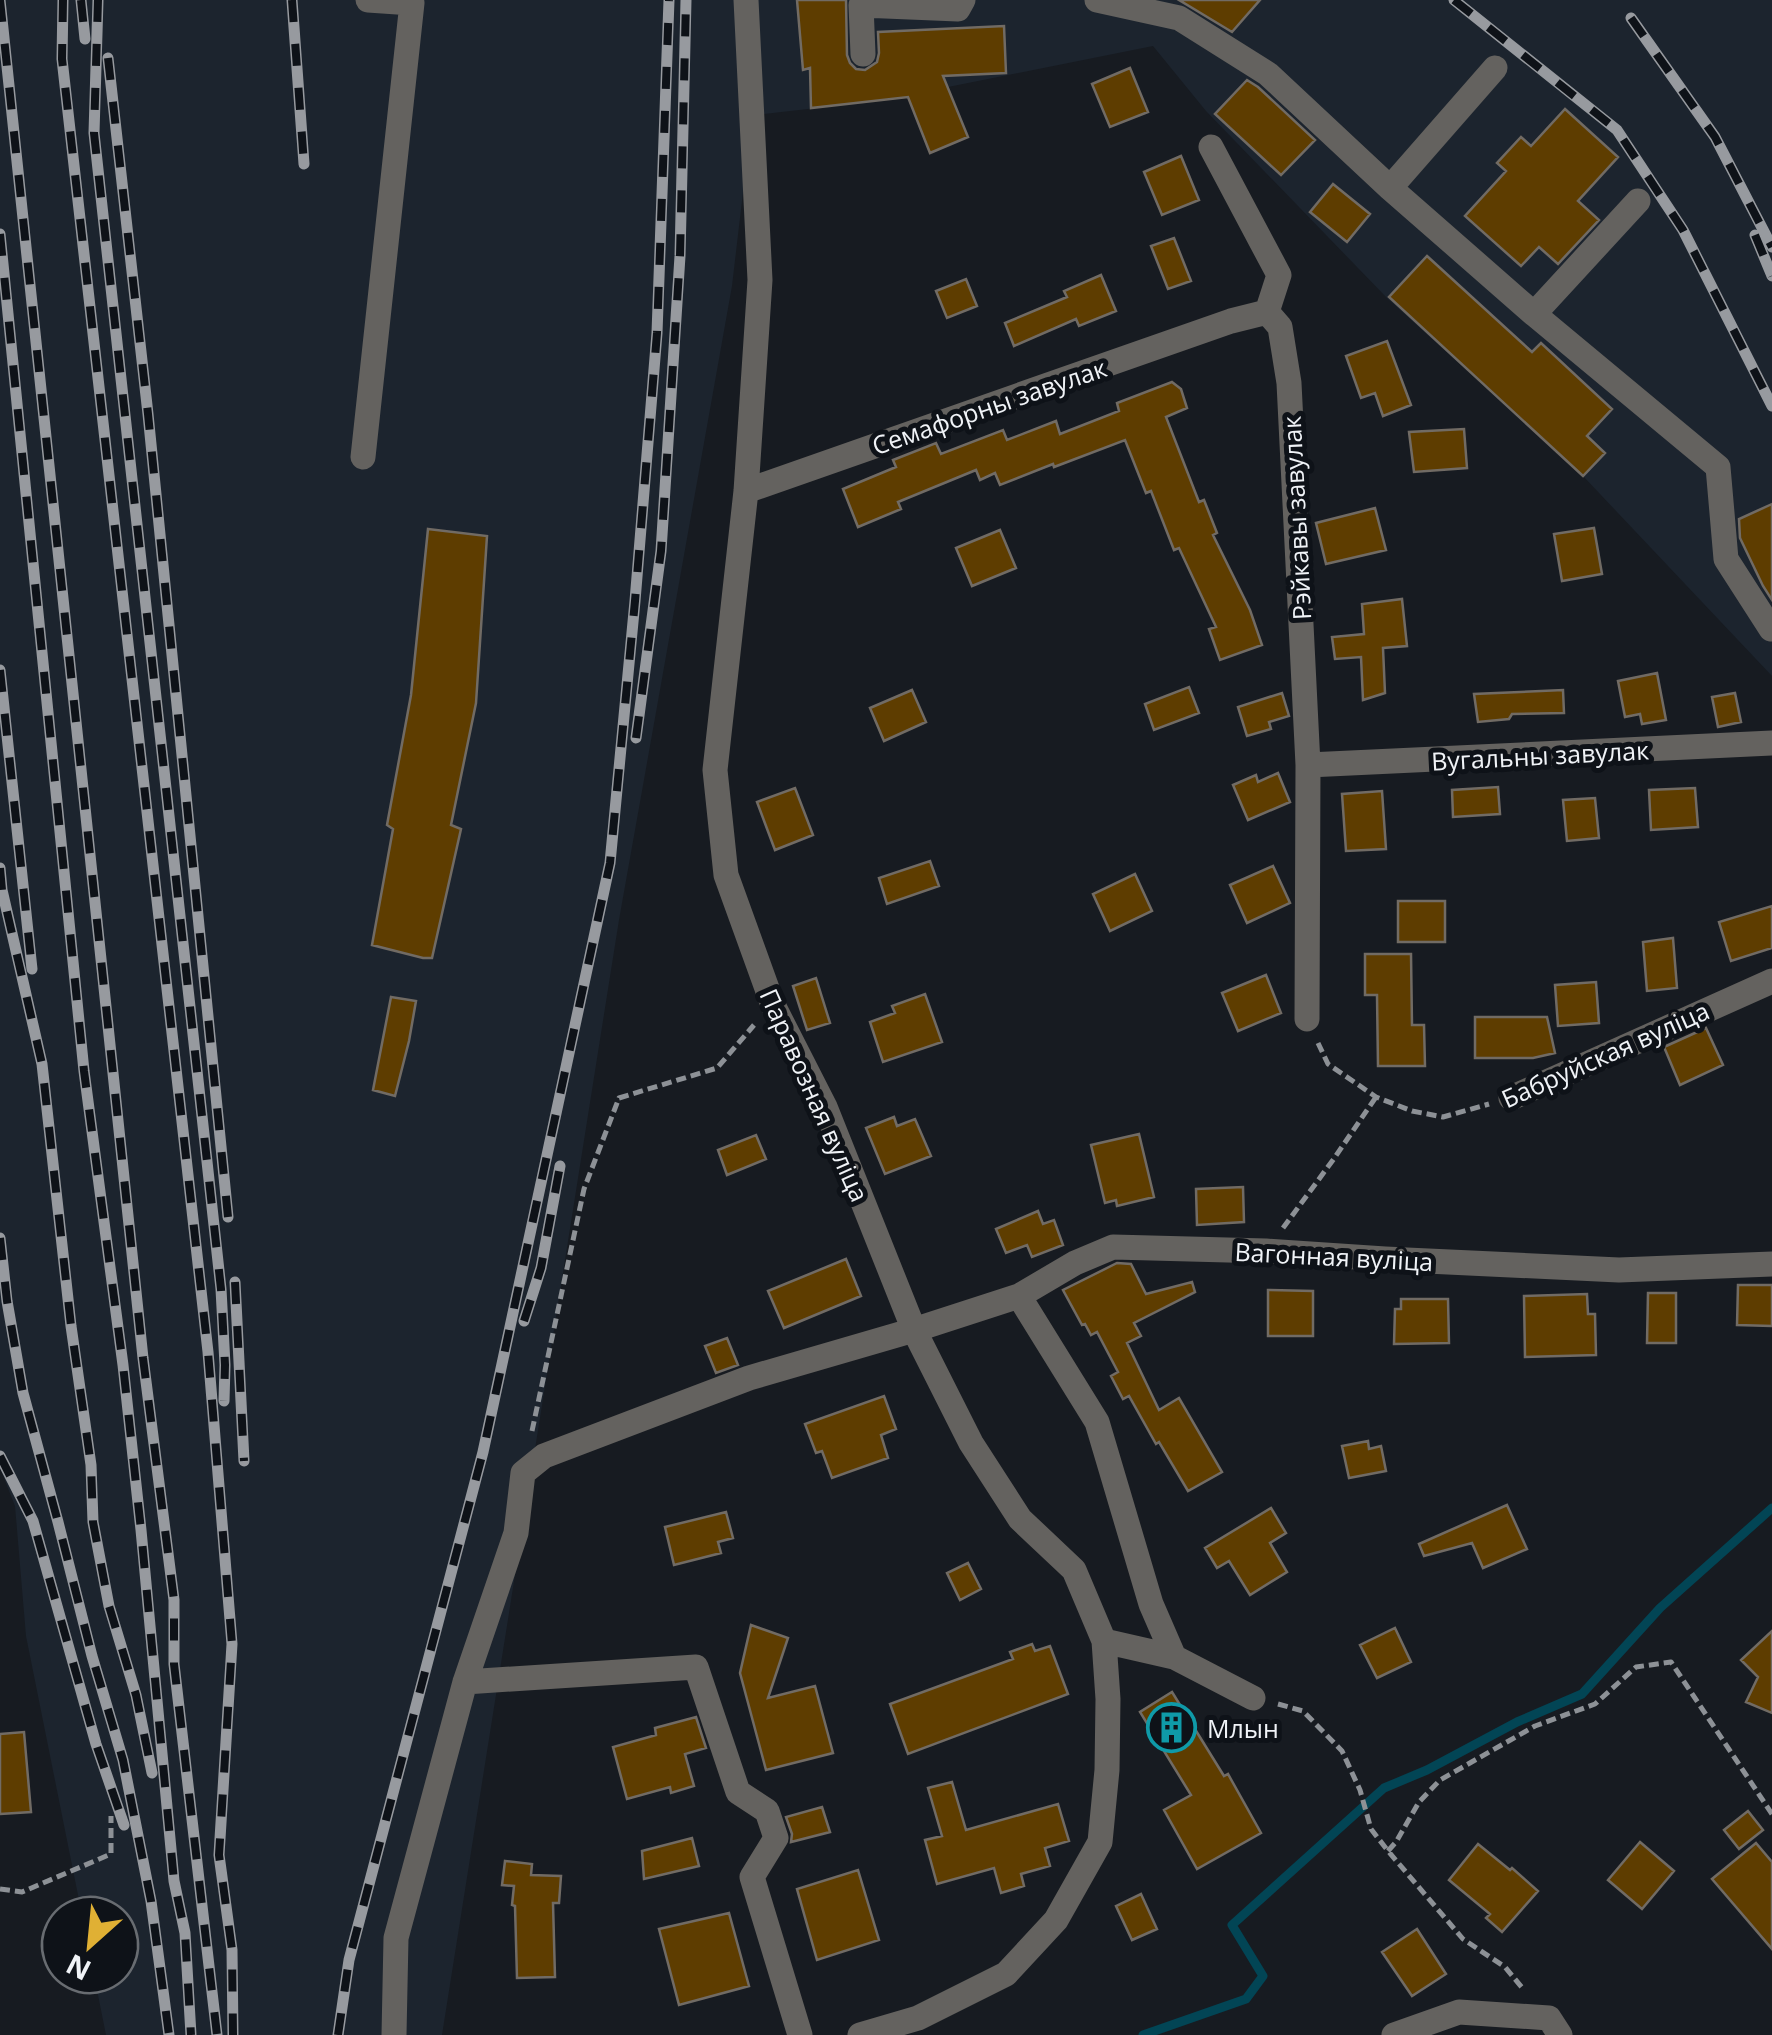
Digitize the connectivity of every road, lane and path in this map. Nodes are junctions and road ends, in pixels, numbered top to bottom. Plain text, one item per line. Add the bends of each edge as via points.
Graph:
1 (368, 0) edge
2 (746, 0) edge
3 (963, 0) edge
4 (1097, 0) edge
5 (862, 54) dead end
6 (1495, 68) dead end
7 (1212, 147) dead end
8 (1390, 188) junction
9 (1638, 201) dead end
10 (1267, 312) junction
11 (1534, 314) junction
12 (363, 456) dead end
13 (746, 491) junction
14 (1772, 630) edge
15 (1772, 743) edge
16 (1308, 766) junction
17 (1772, 982) edge
18 (773, 1004) junction
19 (1307, 1020) dead end
20 (1328, 1064) dead end
21 (1376, 1096) junction
22 (1511, 1098) joint
23 (1266, 1250) junction
24 (1772, 1264) edge
25 (1019, 1296) junction
26 (914, 1330) junction
27 (524, 1473) junction
28 (1104, 1641) junction
29 (1174, 1657) junction
30 (465, 1682) junction
31 (1252, 1698) joint
32 (1772, 1814) edge
33 (110, 1816) dead end
34 (1388, 1851) junction
35 (0, 1889) edge
36 (1505, 1967) dead end
37 (394, 2035) edge
38 (800, 2035) edge
39 (860, 2035) edge
40 (1394, 2035) edge
41 (1560, 2035) edge

1 - 12 street via 412,3
2 - 13 street, Паравозная вуліца via 760,280
3 - 5 street via 958,8 861,5
4 - 8 street via 1179,18 1268,74
6 - 8 street
7 - 10 street via 1279,274
8 - 11 street
9 - 11 street
10 - 13 street, Семафорны завулак
10 - 16 street, Рэйкавы завулак via 1280,327 1289,383
11 - 14 street via 1718,467 1726,560
13 - 18 street, Паравозная вуліца via 716,770 726,875
15 - 16 street, Вугальны завулак
16 - 19 street
17 - 22 street, Бабруйская вуліца
18 - 26 street, Паравозная вуліца via 825,1107
18 - 27 path via 717,1068 618,1098 584,1189
20 - 21 path, Бабруйская вуліца
21 - 22 path, Бабруйская вуліца via 1443,1117
21 - 23 path
23 - 24 street, Вагонная вуліца via 1619,1270
23 - 25 street, Вагонная вуліца via 1113,1247
25 - 26 street, Вагонная вуліца
25 - 29 street via 1096,1422 1151,1604
26 - 27 street, Вагонная вуліца via 749,1378 544,1456
26 - 28 street, Паравозная вуліца via 971,1443 1020,1519 1074,1570
27 - 30 street via 516,1533
28 - 29 street
28 - 39 street via 1108,1752 1100,1842 1056,1920 1006,1974 918,2018
29 - 31 street
30 - 37 street via 396,1938
30 - 38 street via 696,1667 738,1792 768,1811 776,1838 752,1877
31 - 34 path via 1303,1710 1342,1750 1371,1829
32 - 34 path via 1671,1662 1636,1667 1594,1704 1535,1726 1440,1780
33 - 35 path via 111,1854 22,1892
34 - 36 path via 1463,1940
40 - 41 street via 1460,2012 1549,2018

